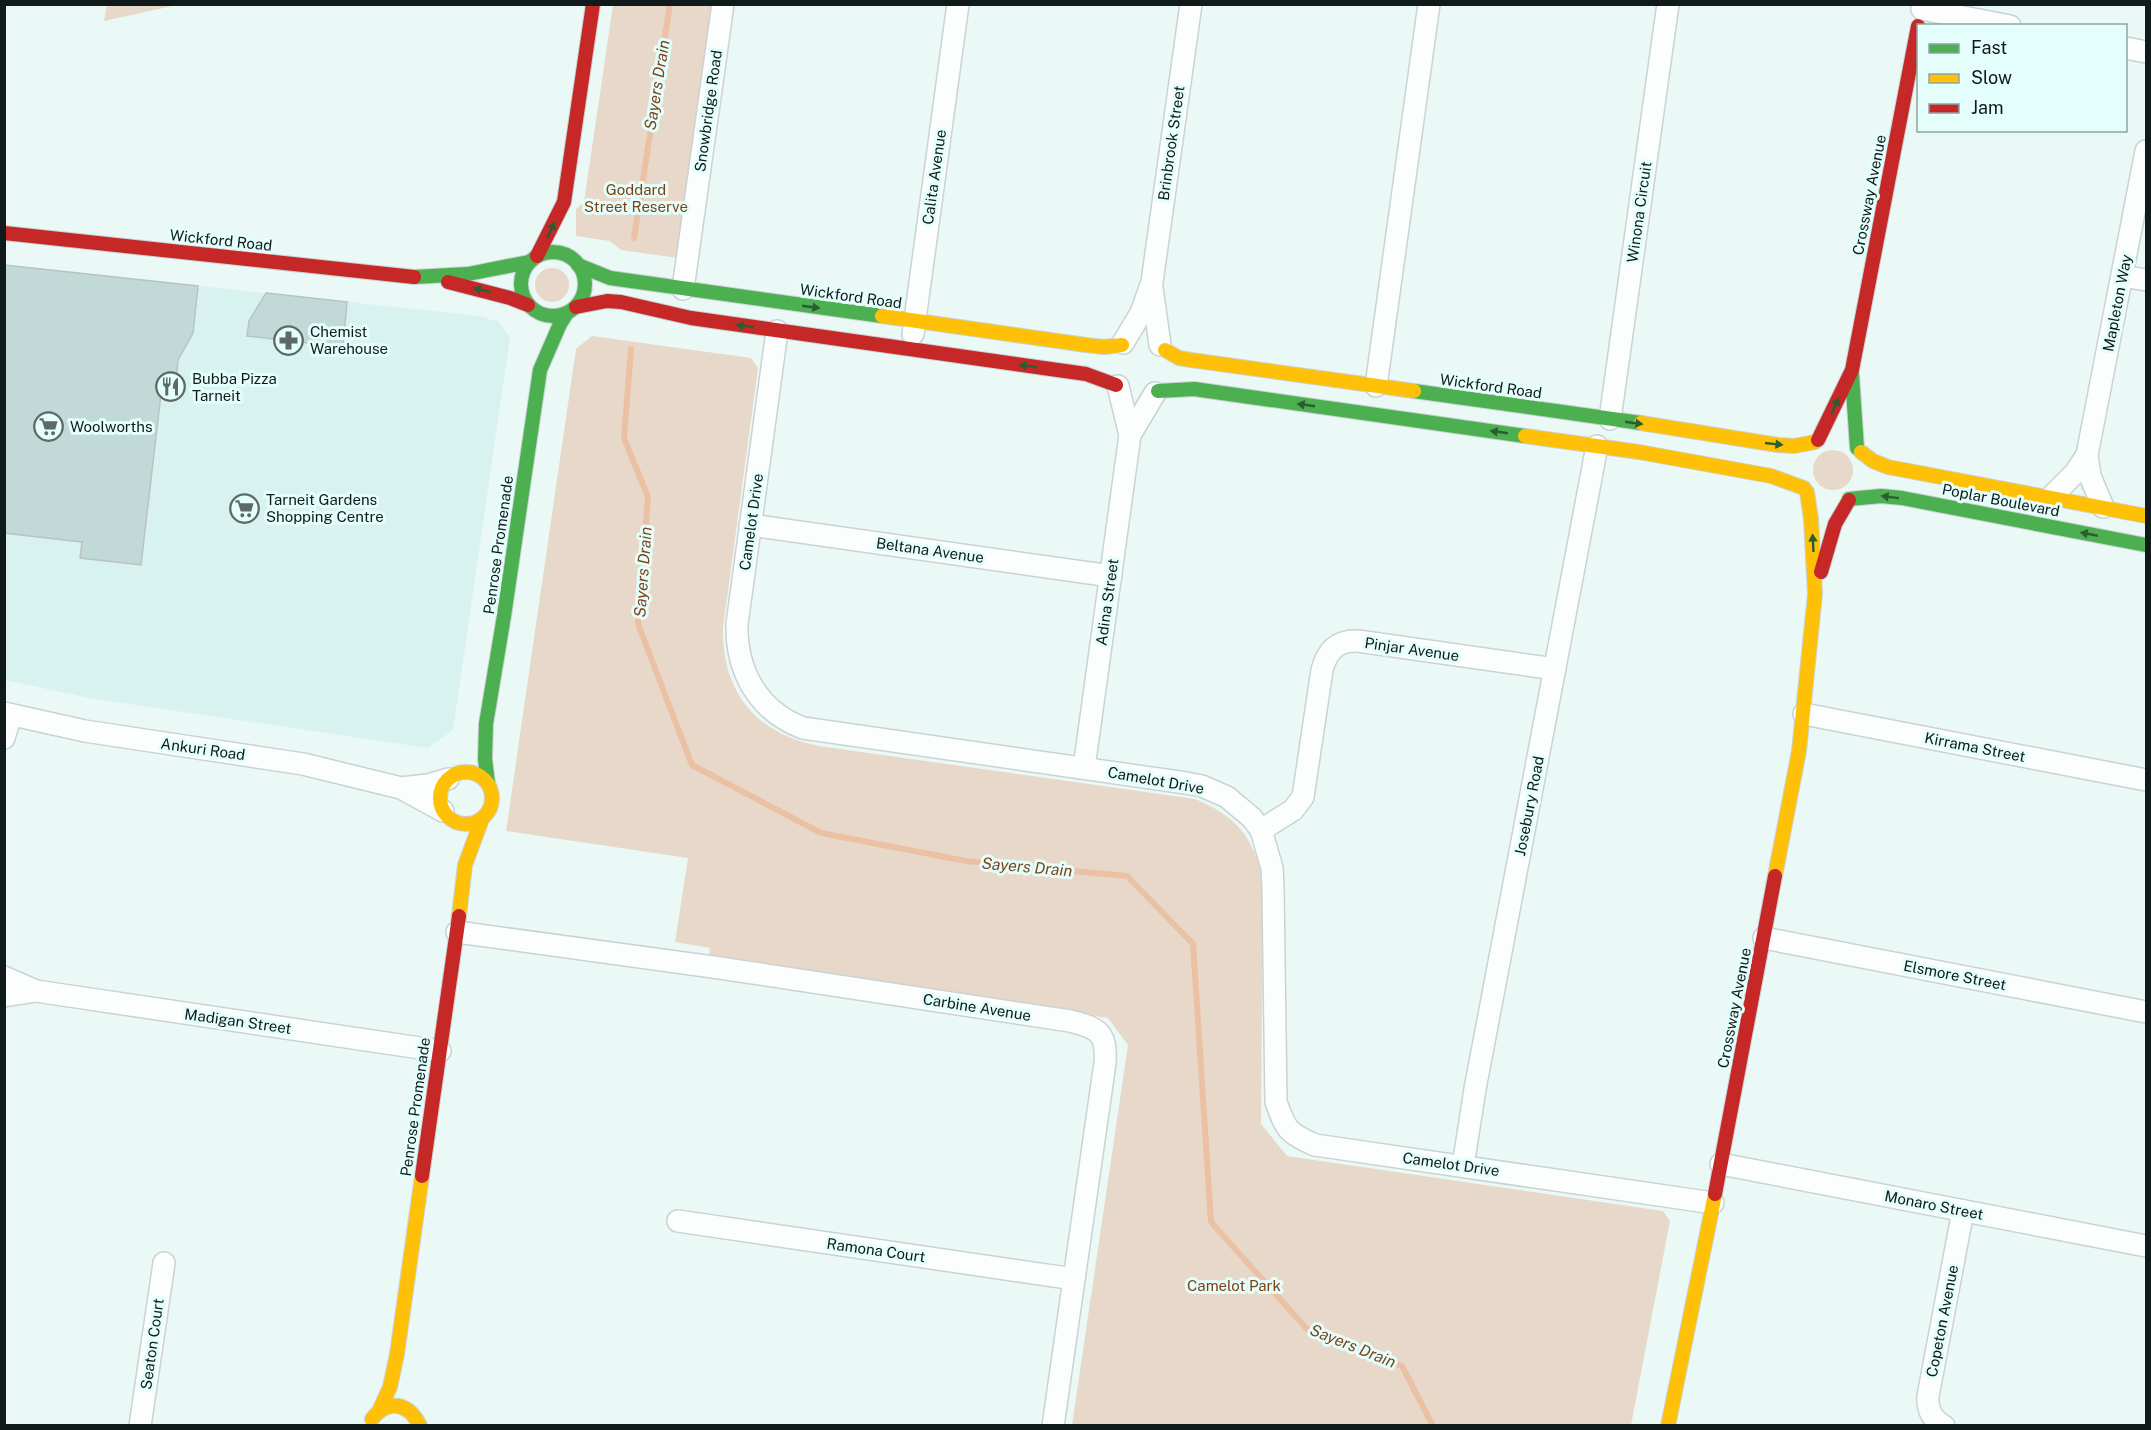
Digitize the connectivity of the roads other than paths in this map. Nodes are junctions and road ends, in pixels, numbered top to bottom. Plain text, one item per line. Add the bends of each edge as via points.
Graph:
1 (593, 4) edge
2 (723, 4) edge
3 (958, 4) edge
4 (1191, 4) edge
5 (1429, 4) edge
6 (1668, 4) edge
7 (1920, 16) edge
8 (1992, 24) edge
9 (1917, 32) edge
10 (2127, 48) edge
11 (2146, 52) edge
12 (2146, 151) edge
13 (564, 202) junction
14 (568, 226) dead end
15 (4, 233) edge
16 (571, 244) dead end
17 (533, 259) junction
18 (577, 264) junction
19 (2122, 276) junction
20 (434, 278) junction
21 (2146, 280) edge
22 (1152, 282) junction
23 (684, 289) junction
24 (529, 306) junction
25 (571, 310) junction
26 (914, 322) junction
27 (533, 323) dead end
28 (777, 331) junction
29 (536, 342) dead end
30 (1162, 348) junction
31 (911, 349) junction
32 (1117, 364) junction
33 (540, 370) junction
34 (1852, 370) junction
35 (1156, 392) junction
36 (1374, 400) junction
37 (1610, 419) junction
38 (1130, 435) junction
39 (1816, 441) junction
40 (1597, 446) junction
41 (1859, 450) junction
42 (2087, 455) junction
43 (1805, 490) junction
44 (2051, 497) junction
45 (1849, 500) junction
46 (2103, 507) junction
47 (2146, 516) edge
48 (750, 525) junction
49 (2146, 545) edge
50 (1111, 576) junction
51 (1815, 594) junction
52 (1555, 669) junction
53 (8, 714) edge
54 (1804, 714) junction
55 (486, 724) junction
56 (4, 738) edge
57 (1084, 768) junction
58 (450, 778) junction
59 (2146, 780) edge
60 (488, 783) junction
61 (401, 788) junction
62 (445, 813) junction
63 (482, 819) junction
64 (1261, 830) junction
65 (465, 865) junction
66 (457, 932) junction
67 (1764, 938) junction
68 (4, 977) edge
69 (36, 991) junction
70 (4, 996) edge
71 (2146, 1012) edge
72 (440, 1051) junction
73 (1721, 1164) junction
74 (1462, 1166) junction
75 (1713, 1203) junction
76 (1963, 1211) junction
77 (678, 1221) dead end
78 (2146, 1246) edge
79 (164, 1263) dead end
80 (1074, 1279) junction
81 (397, 1354) junction
82 (404, 1380) dead end
83 (379, 1411) junction
84 (415, 1414) edge
85 (140, 1425) edge
86 (370, 1425) edge
87 (432, 1425) edge
88 (1053, 1425) edge
89 (1668, 1425) edge
90 (1944, 1425) edge

1 - 13 street
2 - 23 street, Snowbridge Road
3 - 26 street, Calita Avenue
4 - 22 street, Brinbrook Street
5 - 36 street
6 - 37 street, Winona Circuit
7 - 8 street
9 - 34 street, Crossway Avenue
10 - 11 street
12 - 19 street, Mapleton Way
13 - 14 street
17 -> 13 street
15 - 20 street, Wickford Road
16 - 18 street
17 - 18 street via 557,252
17 - 20 street, Wickford Road
17 - 24 street via 523,271 520,283
18 - 23 street, Wickford Road via 610,278
18 - 25 street via 585,285 582,297
19 - 21 street
19 - 42 street, Mapleton Way
24 -> 20 street, Wickford Road via 493,292
22 - 30 street, Brinbrook Street
22 - 32 street, Brinbrook Street
23 -> 26 street, Wickford Road
24 - 25 street via 544,315 557,316
24 - 27 street
28 -> 25 street via 621,302 607,301
25 - 33 street, Penrose Promenade via 560,324
26 - 31 street, Calita Avenue
26 - 32 street, Wickford Road via 1104,347
28 - 31 street
28 - 48 street, Camelot Drive
29 - 33 street, Penrose Promenade
30 - 32 street via 1151,340 1132,339
30 - 35 street via 1169,372
30 - 36 street, Wickford Road via 1179,358
32 -> 31 street via 1086,374
32 - 35 street via 1125,393 1145,397
32 - 38 street, Adina Street
33 - 55 street, Penrose Promenade
39 -> 34 street, Crossway Avenue
34 - 41 street, Crossway Avenue
36 -> 35 street, Wickford Road via 1194,389
35 - 38 street, Adina Street
36 - 37 street, Wickford Road
40 -> 36 street, Wickford Road
37 -> 39 street, Wickford Road via 1778,445
38 - 50 street, Adina Street
39 - 41 street via 1837,437
39 - 43 street via 1806,450 1800,467
40 - 43 street, Wickford Road via 1739,469 1771,476
40 - 52 street, Josebury Road
41 - 44 street, Poplar Boulevard via 1888,466
41 - 45 street via 1865,478
42 - 44 street, Mapleton Way
42 - 46 street, Mapleton Way via 2090,476
43 - 45 street via 1827,503
51 -> 43 street, Crossway Avenue via 1811,519
44 - 46 street, Poplar Boulevard
49 -> 45 street, Poplar Boulevard via 1902,498
45 - 51 street, Crossway Avenue via 1835,524
46 - 47 street, Poplar Boulevard
48 - 50 street, Beltana Avenue
48 - 57 street, Camelot Drive via 736,624 737,648 750,685 779,716 822,732
50 - 57 street, Adina Street
51 - 54 street, Crossway Avenue
52 - 64 street, Pinjar Avenue via 1358,641 1338,645 1327,654 1322,670 1303,797 1293,810
52 - 74 street, Josebury Road
53 - 56 street
53 - 61 street, Ankuri Road via 86,731 282,760
54 - 59 street, Kirrama Street
54 - 67 street, Crossway Avenue
55 - 58 street, Penrose Promenade via 469,756
55 - 60 street, Penrose Promenade
57 - 64 street, Camelot Drive via 1217,791 1241,807
58 - 60 street via 470,772
58 - 61 street, Ankuri Road
58 - 62 street via 440,796
60 - 63 street via 492,806
61 - 62 street, Ankuri Road
62 - 63 street via 463,824
62 - 65 street, Penrose Promenade
63 - 65 street, Penrose Promenade
64 - 74 street, Camelot Drive via 1274,888 1275,1102 1285,1126 1296,1137 1315,1144
65 - 66 street, Penrose Promenade
66 - 72 street, Penrose Promenade
66 - 80 street, Carbine Avenue via 736,970 1093,1027 1105,1041 1105,1062
67 - 71 street, Elsmore Street
67 - 73 street, Crossway Avenue
68 - 69 street, Madigan Street
69 - 70 street, Madigan Street
69 - 72 street, Madigan Street
72 - 81 street, Penrose Promenade
73 - 75 street, Crossway Avenue
73 - 76 street, Monaro Street
74 - 75 street, Camelot Drive
75 - 89 street, Crossway Avenue
76 - 78 street, Monaro Street
76 - 90 street, Copeton Avenue via 1928,1396 1930,1412
77 - 80 street, Ramona Court
79 - 85 street, Seaton Court
80 - 88 street, Carbine Avenue
81 - 82 street, Penrose Promenade
81 - 83 street, Penrose Promenade via 390,1387
83 - 84 street via 399,1405
83 - 86 street, Penrose Promenade
84 - 87 street

